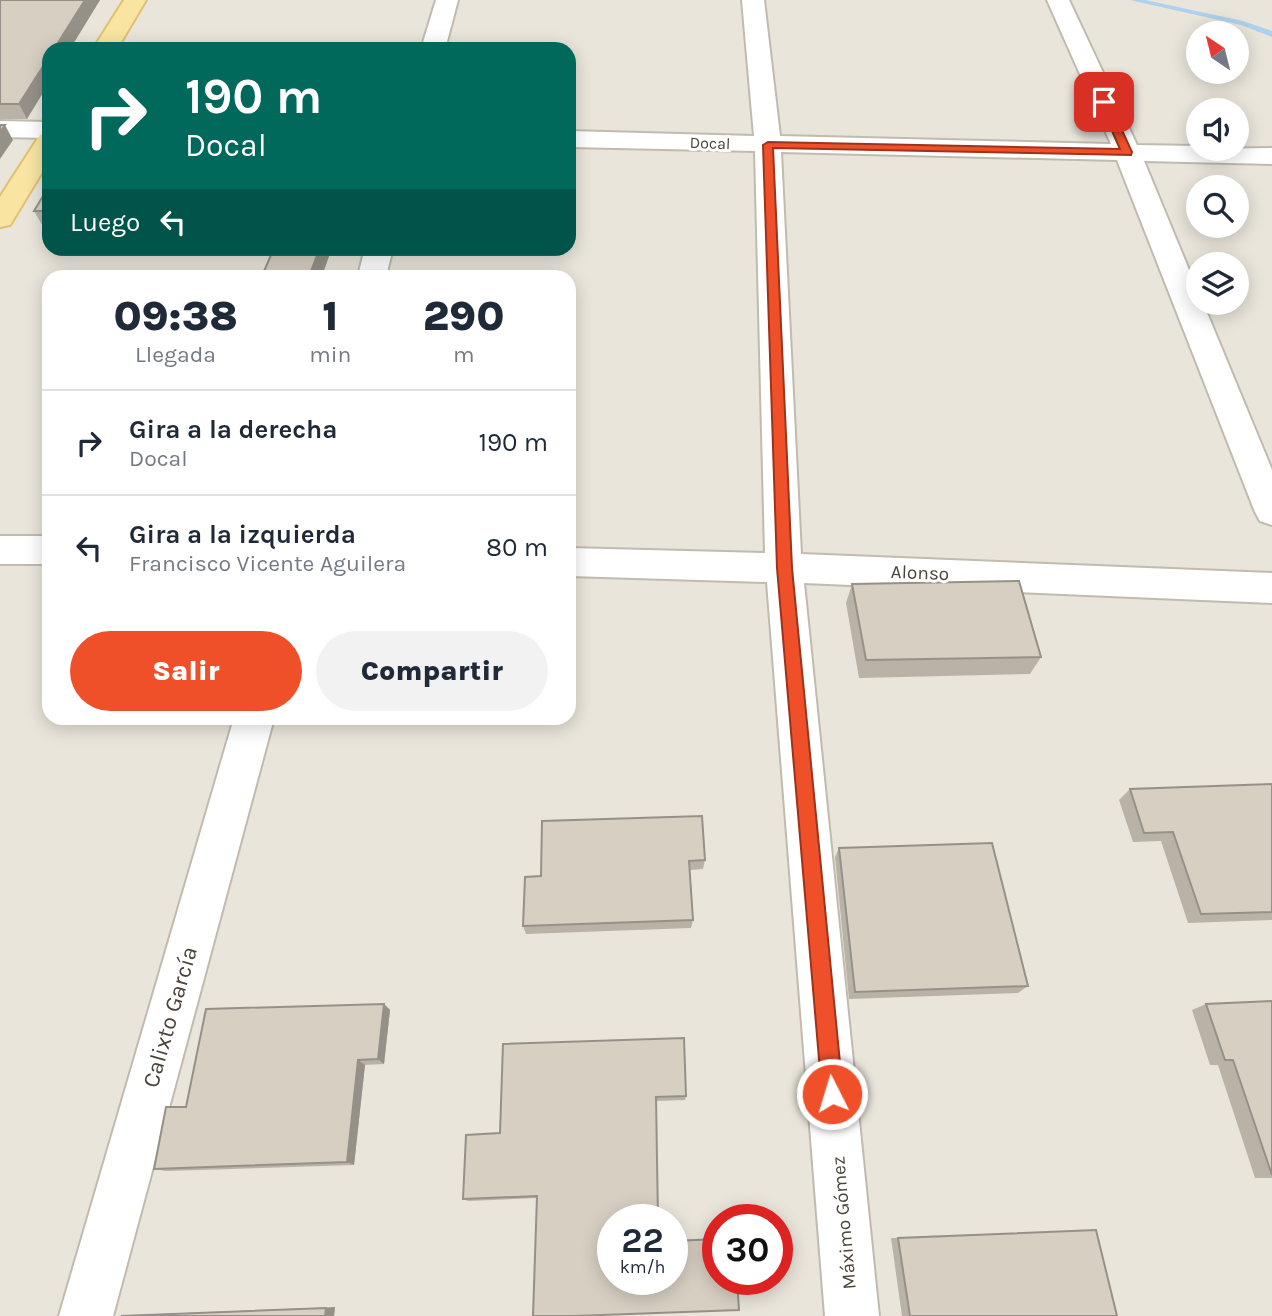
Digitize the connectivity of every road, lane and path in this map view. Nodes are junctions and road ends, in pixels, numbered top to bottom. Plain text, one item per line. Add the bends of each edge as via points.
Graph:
1 (135, 0) edge
2 (447, 0) edge
3 (753, 0) edge
4 (1058, 0) edge
5 (109, 42) edge
6 (435, 42) edge
7 (0, 129) edge
8 (42, 130) edge
9 (576, 139) edge
10 (768, 145) junction
11 (42, 151) edge
12 (1127, 152) junction
13 (1272, 156) edge
14 (0, 219) edge
15 (1272, 512) edge
16 (0, 550) edge
17 (42, 550) edge
18 (576, 562) edge
19 (784, 568) junction
20 (1272, 588) edge
21 (252, 725) edge
22 (86, 1316) edge
23 (852, 1316) edge

1 - 5 main road
2 - 6 street
3 - 10 street, Máximo Gómez
4 - 12 street
7 - 8 street
9 - 10 street, Docal
10 - 12 street, Docal
10 - 19 street, Máximo Gómez
11 - 14 main road
12 - 13 street, Docal
12 - 15 street
16 - 17 street
18 - 19 street, Alonso
19 - 20 street, Alonso
19 - 23 street, Máximo Gómez
21 - 22 street, Calixto García

